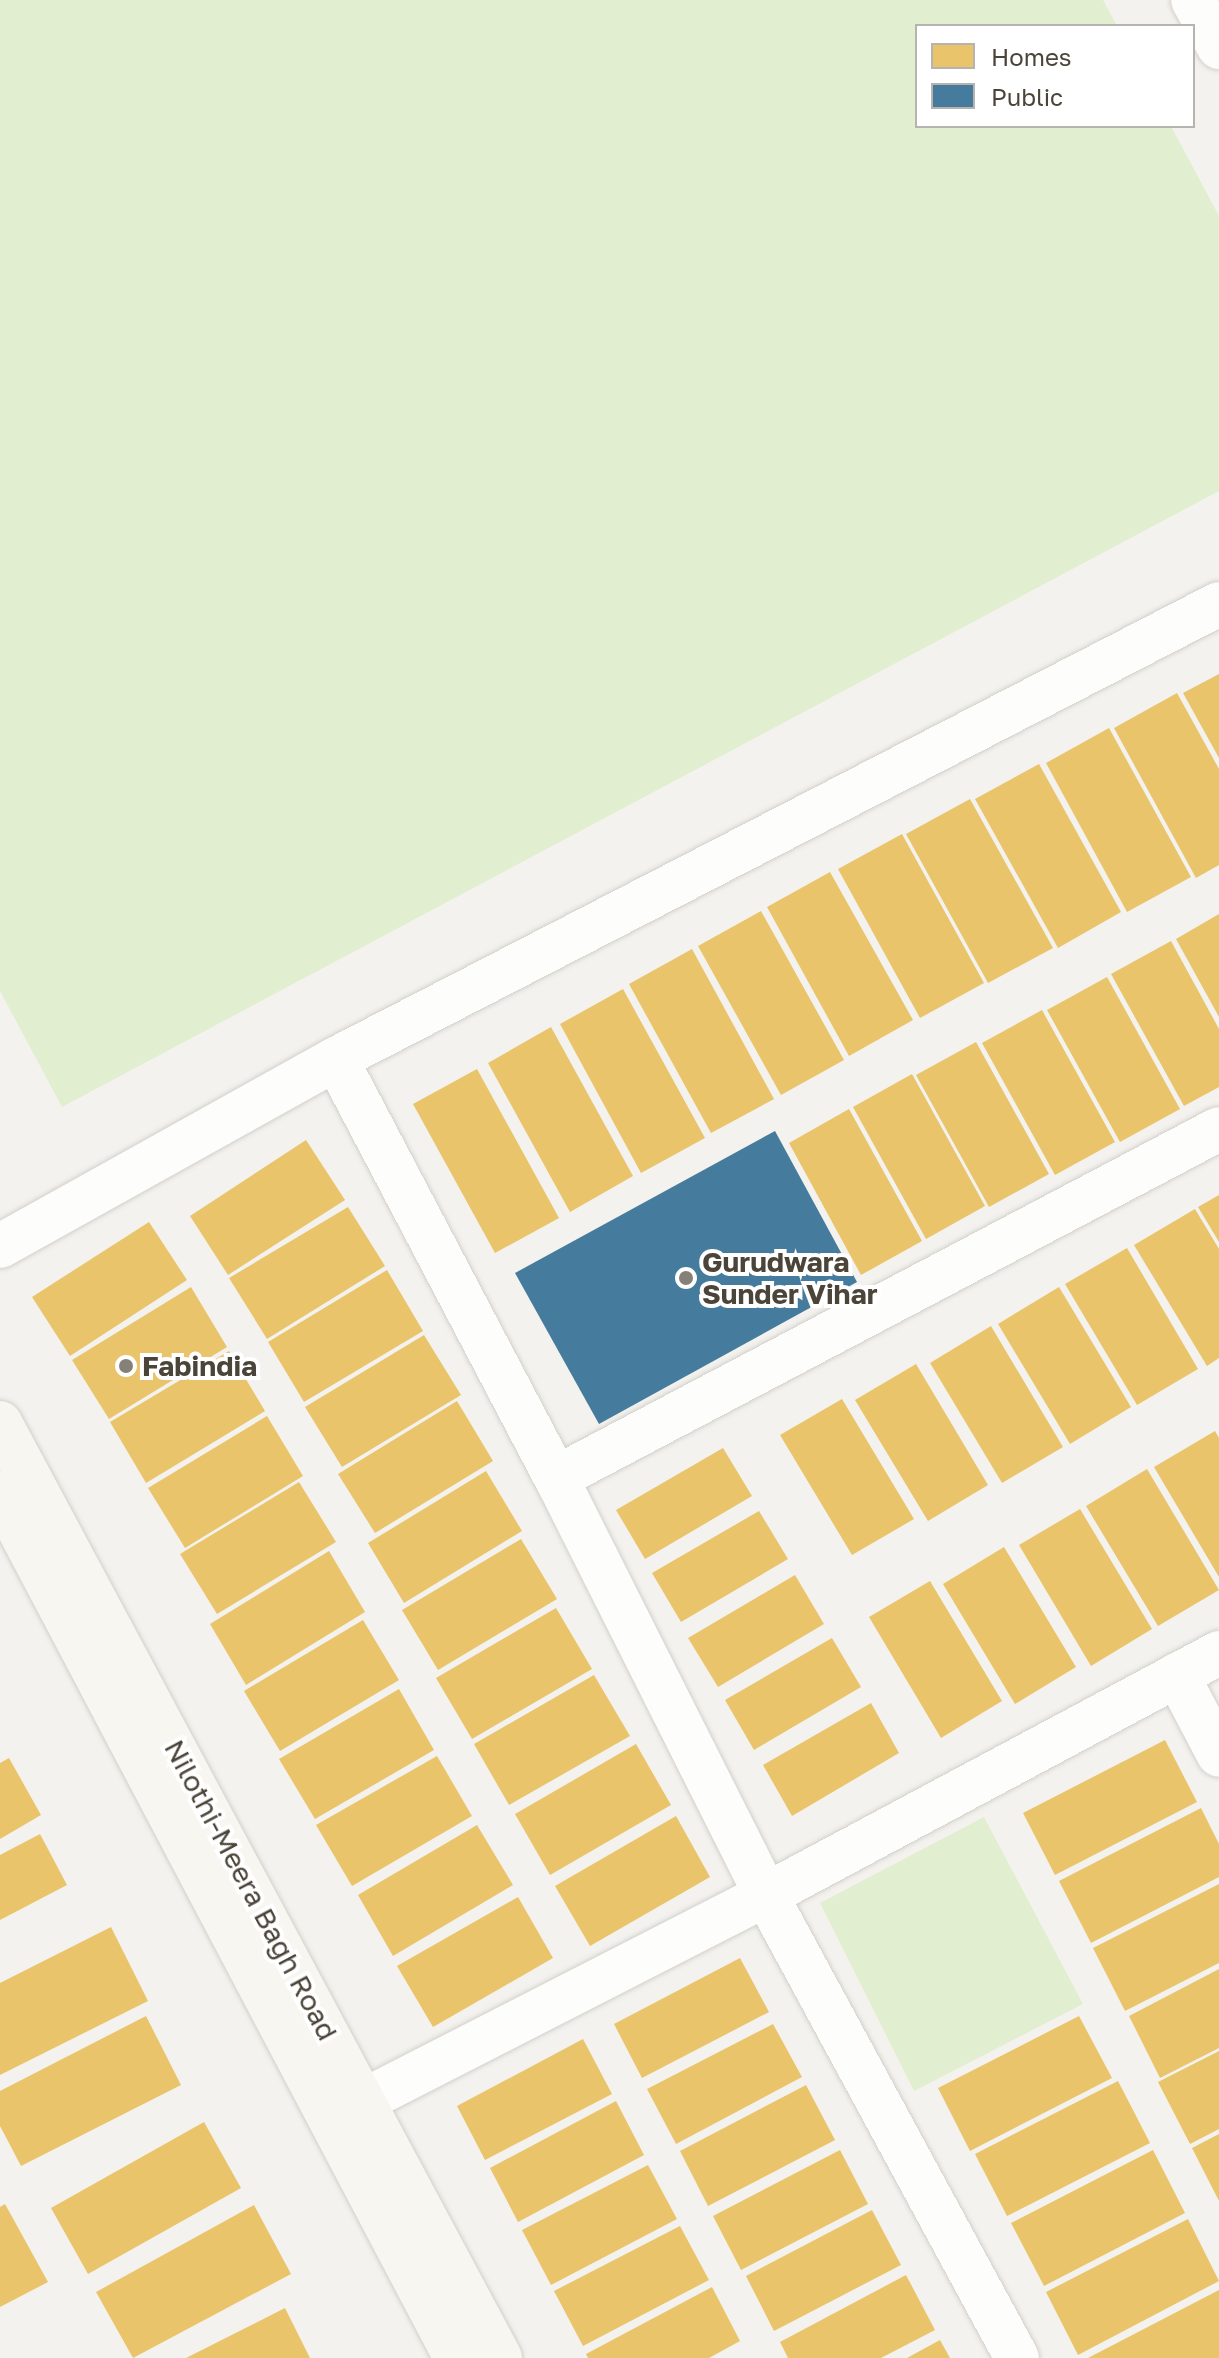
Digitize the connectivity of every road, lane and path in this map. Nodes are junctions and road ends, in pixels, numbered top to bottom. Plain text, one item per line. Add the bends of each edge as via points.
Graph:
1 (1193, 0) edge
2 (1219, 47) edge
3 (1219, 604) edge
4 (336, 1059) junction
5 (1219, 1129) edge
6 (0, 1246) edge
7 (0, 1423) edge
8 (556, 1478) junction
9 (0, 1493) edge
10 (1219, 1653) edge
11 (1177, 1675) junction
12 (1219, 1755) edge
13 (766, 1895) junction
14 (365, 2100) junction
15 (456, 2358) edge
16 (500, 2358) edge
17 (1017, 2358) edge

1 - 2 street
3 - 4 street
4 - 6 street
4 - 8 street
5 - 8 street
7 - 14 street, Nilothi-Meera Bagh Road
8 - 13 street
9 - 15 street, Nilothi-Meera Bagh Road
10 - 11 street
11 - 12 street
11 - 13 street
13 - 14 street
13 - 17 street
14 - 16 street, Nilothi-Meera Bagh Road

